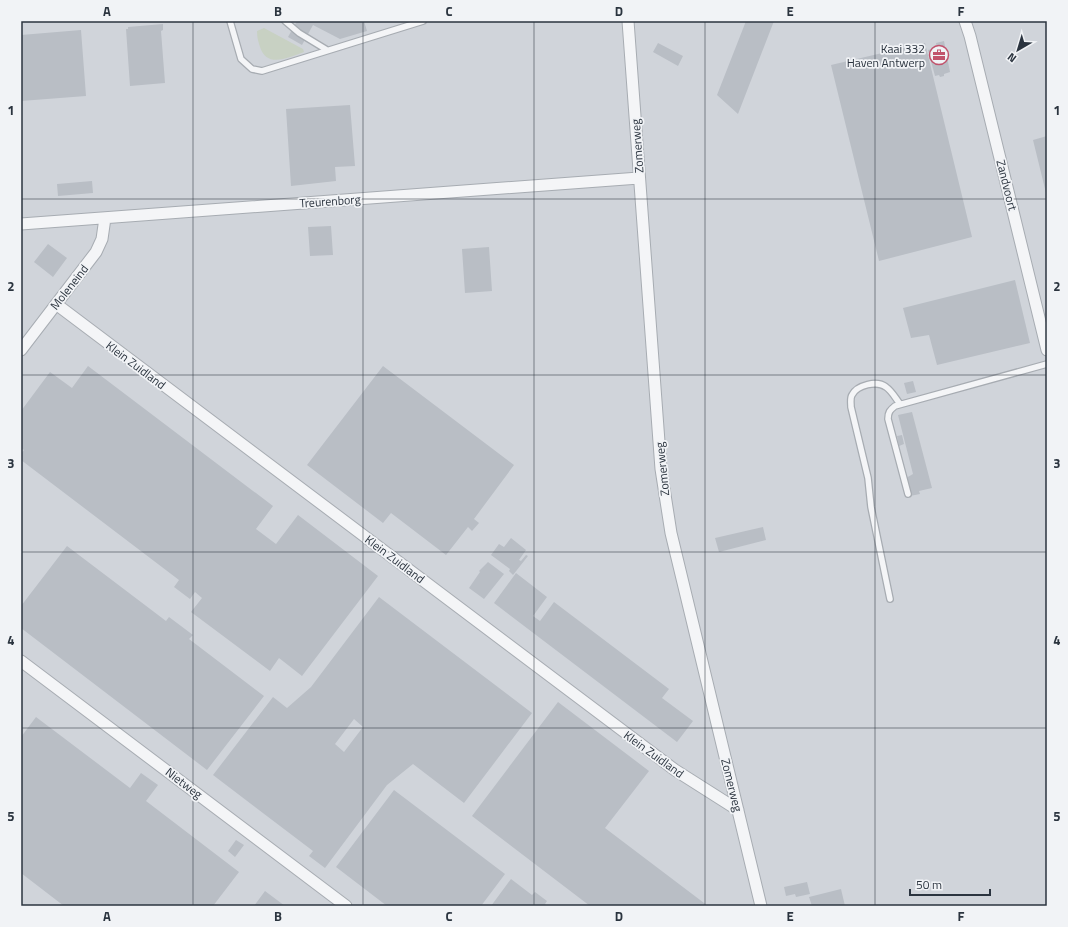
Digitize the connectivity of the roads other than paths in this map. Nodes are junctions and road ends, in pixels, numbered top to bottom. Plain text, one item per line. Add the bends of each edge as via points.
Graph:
1 (230, 21) edge
2 (285, 21) edge
3 (422, 21) edge
4 (628, 21) edge
5 (965, 21) edge
6 (327, 50) junction
7 (639, 178) junction
8 (105, 218) junction
9 (21, 224) edge
10 (56, 304) junction
11 (21, 350) edge
12 (1047, 350) edge
13 (1047, 364) edge
14 (900, 404) junction
15 (908, 494) dead end
16 (890, 599) dead end
17 (21, 660) edge
18 (738, 810) junction
19 (346, 906) edge
20 (761, 906) edge

1 - 6 lane via 241,59 252,69 262,71
2 - 6 lane
3 - 6 lane
4 - 7 street, Zomerweg
5 - 12 street, Zandvoort
7 - 8 street, Treurenborg
7 - 18 street, Zomerweg via 664,497
8 - 9 street, Treurenborg
8 - 10 street, Moleneind via 102,239 96,252
10 - 11 street, Moleneind
10 - 18 street, Klein Zuidland via 675,770
13 - 14 lane
14 - 15 lane via 890,409 888,414
14 - 16 lane via 886,386 875,384 860,387 851,396 851,407 868,478 871,507
17 - 19 street, Nietweg
18 - 20 street, Zomerweg

